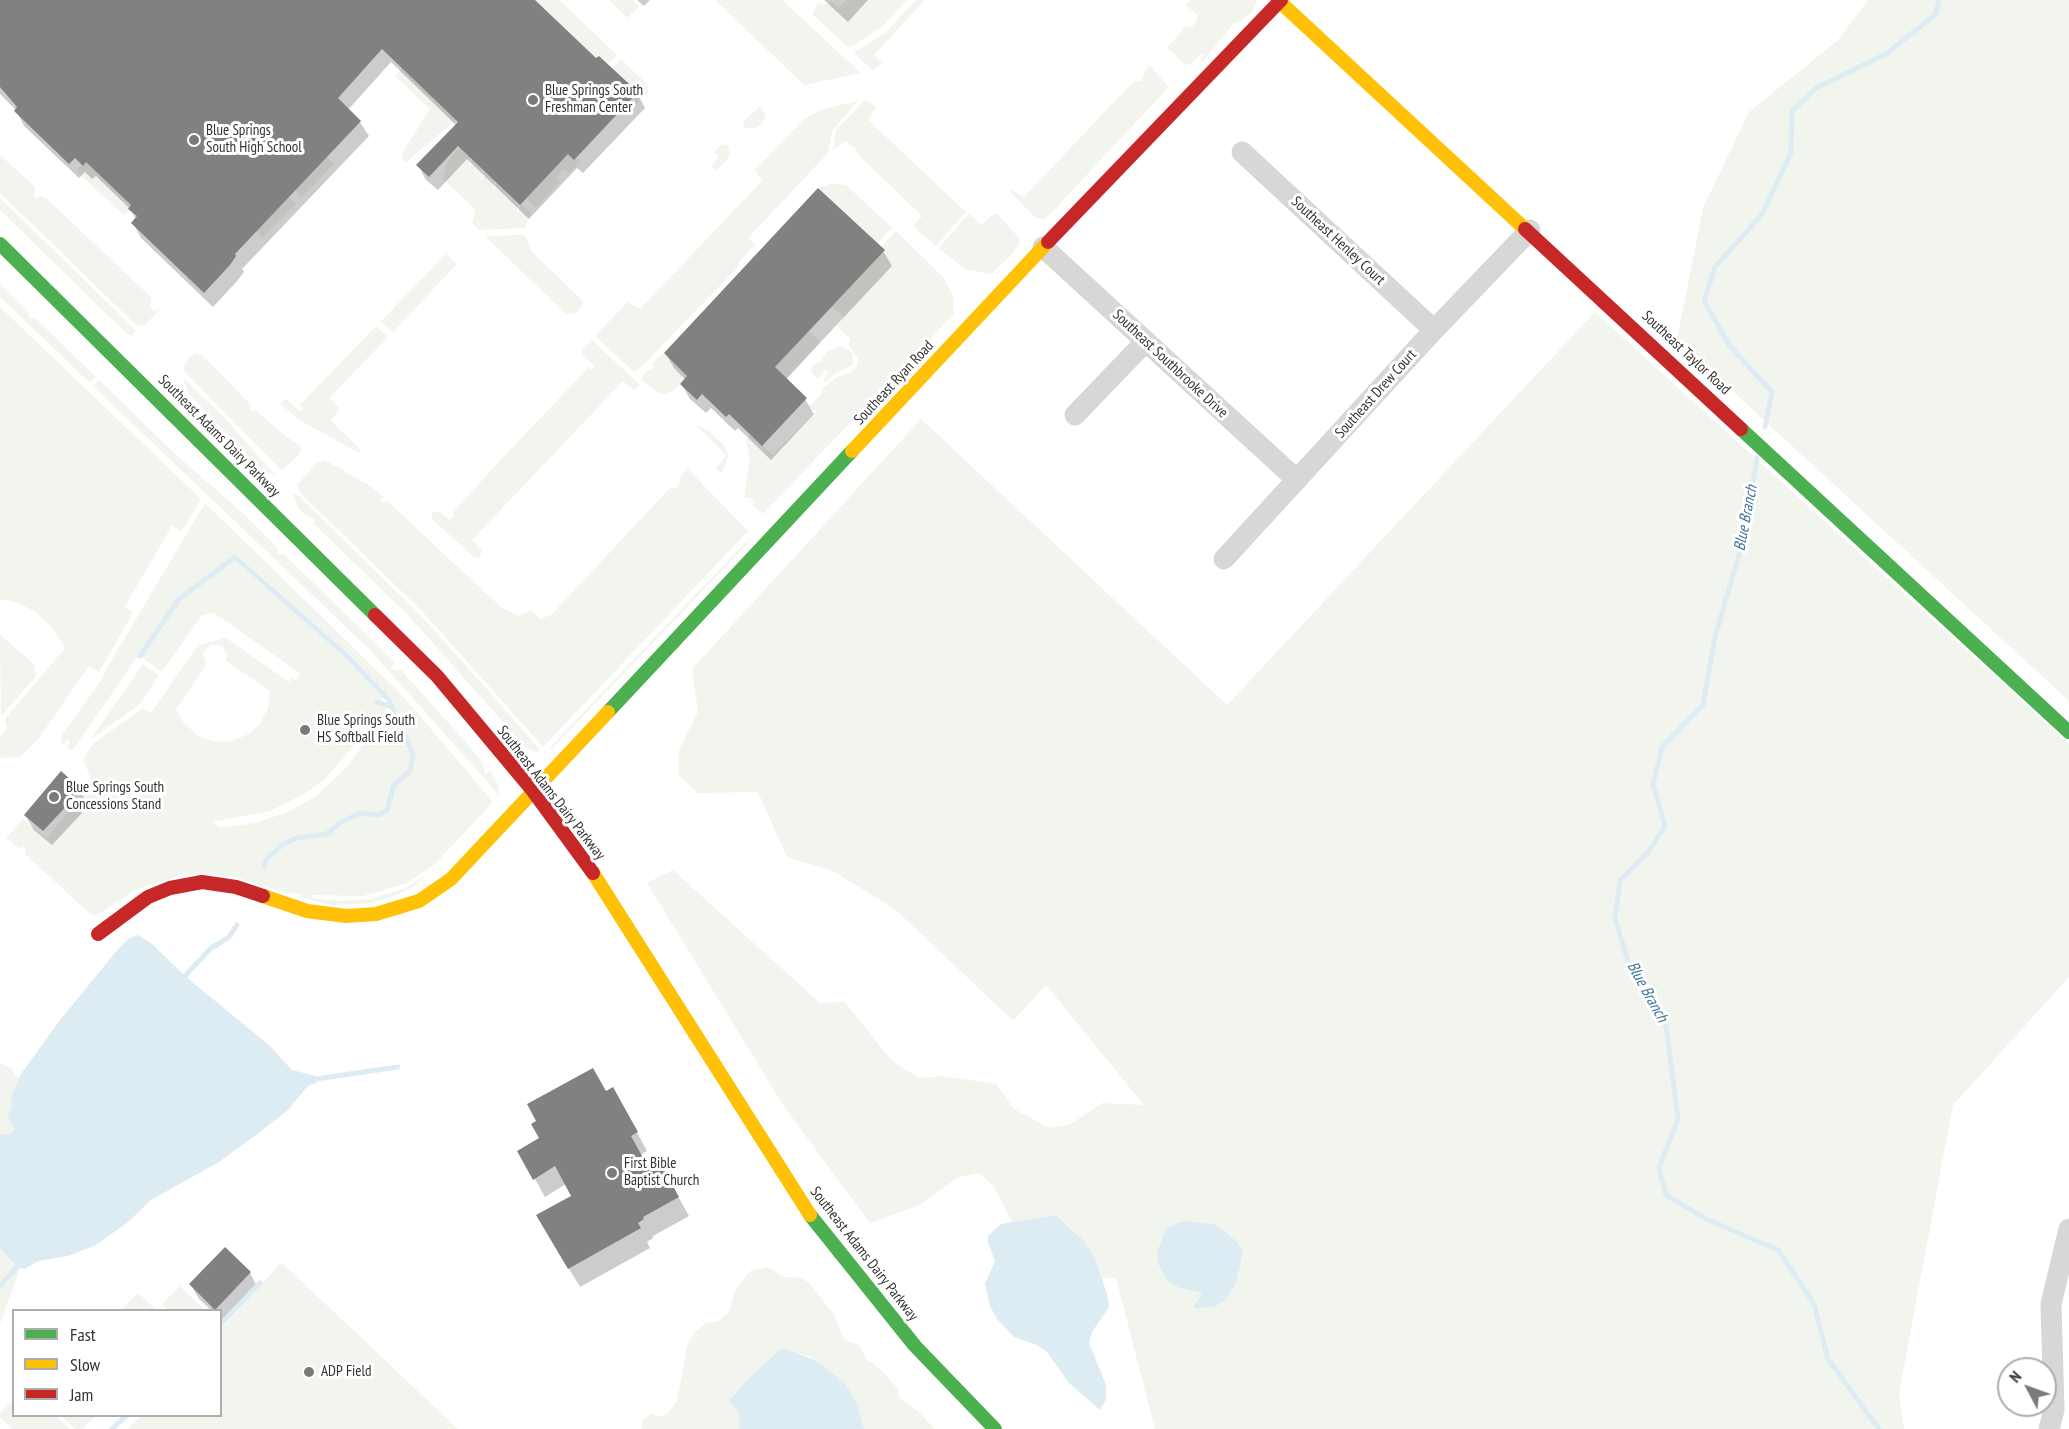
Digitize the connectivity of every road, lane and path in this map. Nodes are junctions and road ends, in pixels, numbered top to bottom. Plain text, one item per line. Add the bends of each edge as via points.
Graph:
1 (1280, 1) edge
2 (1242, 152) dead end
3 (1530, 230) junction
4 (0, 244) edge
5 (1043, 247) junction
6 (1434, 330) junction
7 (1146, 341) junction
8 (1075, 416) dead end
9 (1297, 480) junction
10 (1224, 559) dead end
11 (2069, 732) edge
12 (533, 791) junction
13 (98, 934) dead end
14 (2069, 1229) edge
15 (2061, 1347) edge
16 (994, 1429) edge
17 (2049, 1429) edge

1 - 3 street, Southeast Taylor Road
1 - 5 street, Southeast Ryan Road
2 - 6 street, Southeast Henley Court
3 - 6 street, Southeast Drew Court
3 - 11 street, Southeast Taylor Road
4 - 12 street, Southeast Adams Dairy Parkway via 437,676
5 - 7 street, Southeast Southbrooke Drive
5 - 12 street, Southeast Ryan Road
6 - 9 street, Southeast Drew Court
7 - 8 street
7 - 9 street, Southeast Southbrooke Drive
9 - 10 street, Southeast Drew Court
12 - 13 street, Southeast Ryan Road via 451,879 419,901 376,914 346,916 307,911 236,887 202,882 148,897
12 - 16 street, Southeast Adams Dairy Parkway via 595,876 808,1213 885,1311
14 - 15 street via 2051,1304
15 - 17 street via 2055,1410

